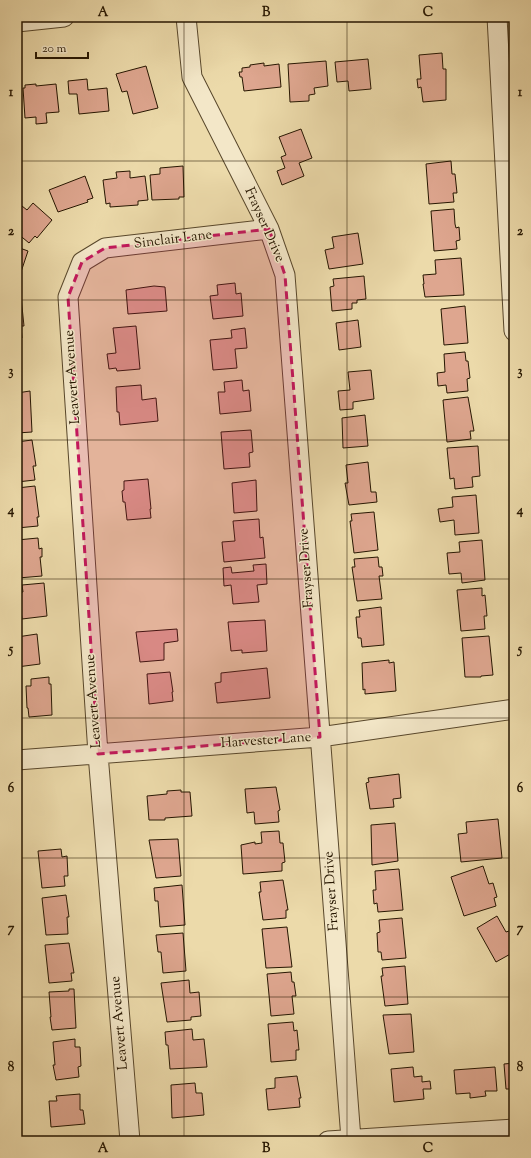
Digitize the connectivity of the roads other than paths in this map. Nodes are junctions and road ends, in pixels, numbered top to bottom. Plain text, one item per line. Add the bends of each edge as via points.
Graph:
1 (64, 17) edge
2 (186, 17) edge
3 (498, 17) edge
4 (17, 22) edge
5 (510, 222) edge
6 (269, 229) junction
7 (82, 262) joint
8 (514, 331) edge
9 (514, 709) edge
10 (320, 737) junction
11 (98, 754) junction
12 (17, 760) edge
13 (514, 1129) edge
14 (351, 1139) junction
15 (130, 1141) edge
16 (328, 1141) edge

1 - 4 street
2 - 6 street, Frayser Drive via 192,77
3 - 5 street
5 - 8 street
6 - 7 street, Sinclair Lane via 105,248
6 - 10 street, Frayser Drive via 285,275
7 - 11 street, Leavert Avenue via 68,297
9 - 10 street, Harvester Lane
10 - 11 street, Harvester Lane
10 - 14 street, Frayser Drive
11 - 12 street, Harvester Lane
11 - 15 street, Leavert Avenue
13 - 14 street
14 - 16 street

